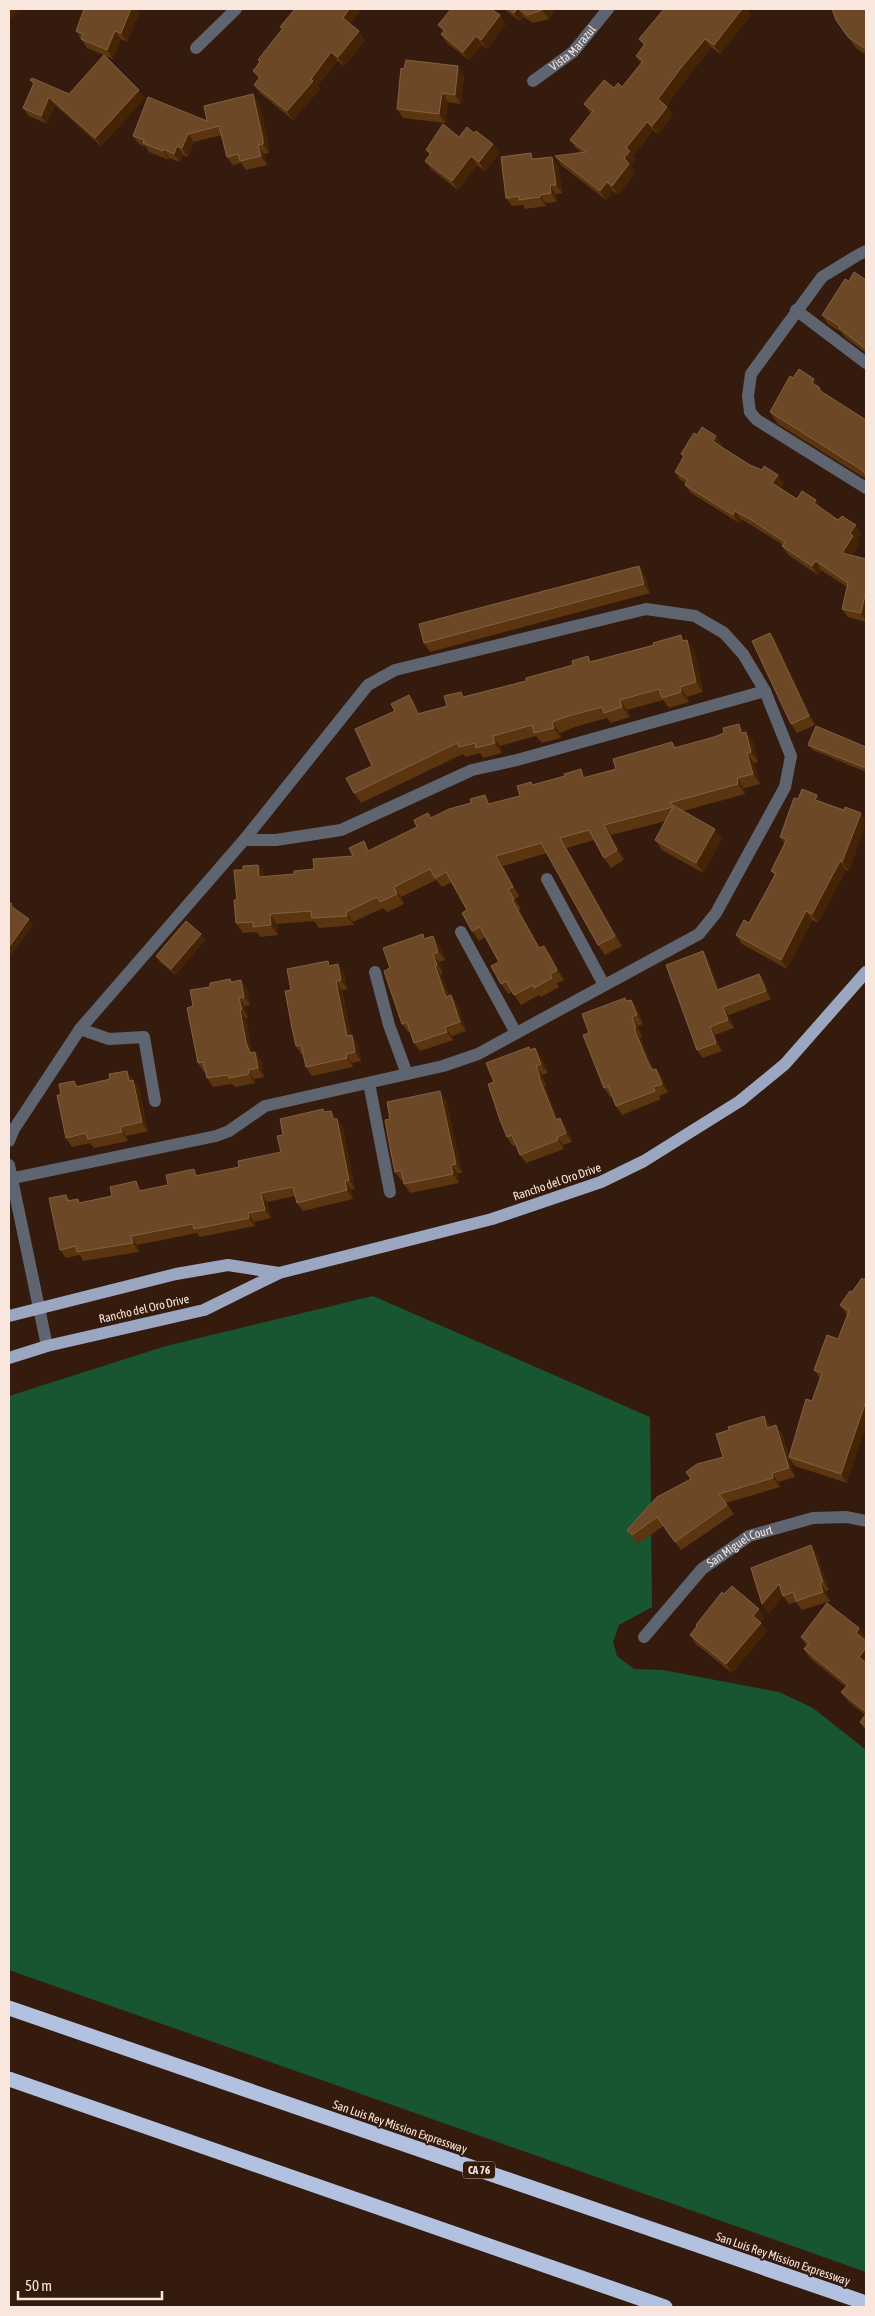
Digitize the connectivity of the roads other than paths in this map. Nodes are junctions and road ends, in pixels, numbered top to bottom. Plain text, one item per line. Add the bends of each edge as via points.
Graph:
1 (236, 9) edge
2 (608, 9) edge
3 (196, 48) dead end
4 (533, 81) dead end
5 (866, 252) edge
6 (796, 310) junction
7 (866, 362) edge
8 (866, 488) edge
9 (765, 691) junction
10 (244, 840) junction
11 (547, 879) dead end
12 (461, 932) dead end
13 (375, 972) dead end
14 (866, 972) edge
15 (604, 985) junction
16 (80, 1029) junction
17 (516, 1033) junction
18 (407, 1074) junction
19 (369, 1082) junction
20 (155, 1101) dead end
21 (9, 1142) edge
22 (9, 1165) edge
23 (10, 1179) edge
24 (390, 1192) dead end
25 (279, 1273) junction
26 (39, 1308) junction
27 (9, 1316) edge
28 (47, 1346) junction
29 (9, 1358) edge
30 (866, 1521) edge
31 (644, 1637) dead end
32 (9, 2008) edge
33 (9, 2079) edge
34 (866, 2304) edge
35 (665, 2307) edge

1 - 3 street
2 - 4 street, Vista Marazul via 573,52
5 - 6 street via 822,277
6 - 7 street
6 - 8 street via 751,374 750,412 757,420
9 - 10 street via 472,770 342,830 276,840
9 - 10 street via 743,654 724,632 695,616 646,609 395,670 368,685
9 - 15 street via 791,756 785,787 731,888 699,934
10 - 16 street
11 - 15 street
12 - 17 street
13 - 18 street via 389,1025
14 - 25 main road, Rancho del Oro Drive via 785,1064 740,1101 644,1161 601,1182 492,1219
15 - 17 street
16 - 20 street via 109,1039 144,1037
16 - 21 street via 14,1129
17 - 18 street via 460,1062
18 - 19 street
19 - 23 street via 265,1106 229,1131 216,1136
19 - 24 street
22 - 23 street
23 - 26 street
25 - 26 main road, Rancho del Oro Drive via 228,1265 176,1274
25 - 28 main road, Rancho del Oro Drive via 204,1310
26 - 27 main road, Rancho del Oro Drive
26 - 28 street
28 - 29 main road, Rancho del Oro Drive
30 - 31 street, San Miguel Court via 847,1517 813,1518 749,1536 702,1569
32 - 34 highway, San Luis Rey Mission Expressway / CA 76
33 - 35 highway

